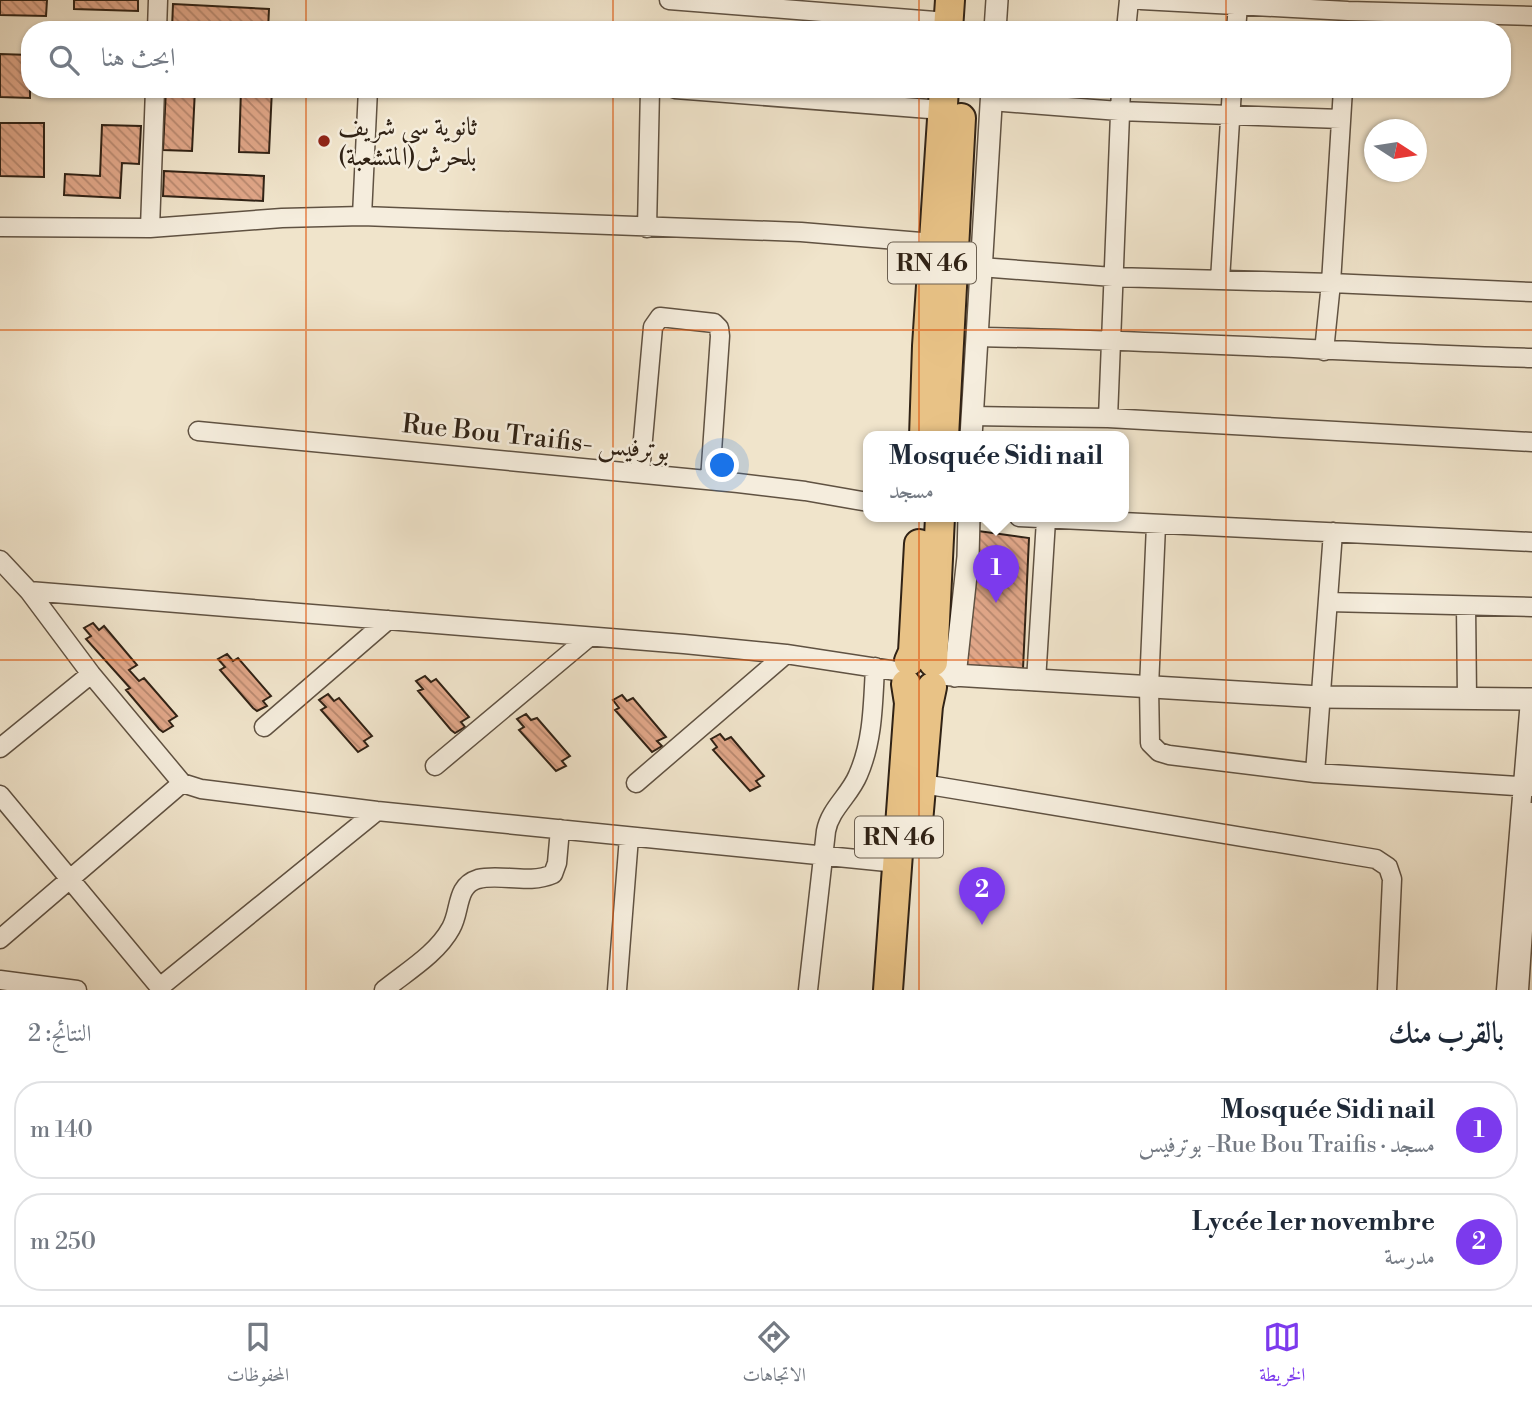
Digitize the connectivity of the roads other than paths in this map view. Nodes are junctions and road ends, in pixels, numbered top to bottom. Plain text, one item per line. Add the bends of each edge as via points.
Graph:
1 (158, 0) edge
2 (669, 0) edge
3 (967, 0) edge
4 (997, 0) edge
5 (1129, 0) edge
6 (1141, 0) edge
7 (804, 5) edge
8 (1238, 5) junction
9 (1348, 5) edge
10 (1532, 16) edge
11 (953, 20) edge
12 (157, 21) edge
13 (996, 21) edge
14 (1127, 21) edge
15 (1237, 21) edge
16 (155, 98) edge
17 (368, 98) edge
18 (650, 98) edge
19 (916, 98) edge
20 (962, 98) edge
21 (992, 98) edge
22 (1016, 98) edge
23 (1120, 98) edge
24 (1232, 98) edge
25 (1342, 98) edge
26 (943, 99) edge
27 (1119, 111) junction
28 (1231, 115) junction
29 (1341, 119) junction
30 (362, 216) junction
31 (0, 227) edge
32 (150, 228) junction
33 (647, 228) junction
34 (933, 243) junction
35 (980, 267) junction
36 (1113, 277) junction
37 (1220, 280) junction
38 (1331, 283) junction
39 (1532, 292) edge
40 (976, 337) junction
41 (1112, 340) junction
42 (1324, 352) junction
43 (1532, 358) edge
44 (1108, 418) junction
45 (971, 426) edge
46 (198, 431) dead end
47 (924, 431) edge
48 (944, 431) edge
49 (1532, 442) edge
50 (640, 474) junction
51 (710, 480) junction
52 (863, 501) edge
53 (921, 522) edge
54 (940, 522) edge
55 (970, 522) edge
56 (1046, 522) edge
57 (1090, 522) edge
58 (1156, 525) junction
59 (1334, 533) junction
60 (1532, 542) edge
61 (0, 560) edge
62 (29, 592) junction
63 (1328, 602) junction
64 (1466, 606) junction
65 (1532, 607) edge
66 (388, 620) junction
67 (589, 636) junction
68 (786, 654) junction
69 (875, 667) junction
70 (91, 674) junction
71 (925, 674) junction
72 (1037, 681) junction
73 (1149, 687) junction
74 (1531, 696) edge
75 (1321, 697) junction
76 (1467, 698) junction
77 (264, 727) dead end
78 (0, 748) edge
79 (435, 766) dead end
80 (1315, 773) junction
81 (182, 783) junction
82 (636, 783) dead end
83 (923, 784) junction
84 (1528, 787) edge
85 (0, 795) edge
86 (377, 811) junction
87 (560, 829) junction
88 (629, 837) junction
89 (822, 854) junction
90 (897, 863) junction
91 (71, 878) junction
92 (1524, 883) edge
93 (0, 939) edge
94 (0, 980) edge
95 (1519, 986) edge
96 (161, 988) edge
97 (77, 990) edge
98 (384, 990) edge
99 (617, 990) edge
100 (808, 990) edge
101 (888, 990) edge
102 (906, 990) edge
103 (1387, 990) edge

1 - 12 street
2 - 7 street
3 - 11 highway
4 - 13 street
5 - 14 street
6 - 8 street
7 - 11 street
8 - 9 street
8 - 15 street
9 - 10 street
16 - 32 street
17 - 30 street
18 - 33 street
19 - 26 street
20 - 48 highway, RN 46
21 - 35 street
22 - 27 street
23 - 27 street
24 - 28 street
25 - 29 street
26 - 34 highway, RN 46
27 - 28 street
27 - 36 street
28 - 29 street
28 - 37 street
29 - 38 street
30 - 32 street
30 - 33 street
31 - 32 street
33 - 34 street via 801,232
34 - 47 highway, RN 46
35 - 36 street
35 - 40 street
36 - 37 street
36 - 41 street
37 - 38 street
38 - 39 street
38 - 42 street
40 - 41 street
40 - 45 street
41 - 42 street
41 - 44 street
42 - 43 street
44 - 45 street
44 - 49 street
46 - 50 street, Rue Bou Traifis- بوترفيس
50 - 51 street, Rue Bou Traifis- بوترفيس
50 - 51 street via 653,327 660,317 714,323 719,328
51 - 52 street, Rue Bou Traifis- بوترفيس
53 - 71 highway, RN 46 via 913,652
54 - 71 highway, RN 46
55 - 71 street via 967,569
56 - 72 street
57 - 58 street
58 - 59 street
58 - 73 street
59 - 60 street
59 - 63 street
61 - 62 street
62 - 66 street
62 - 70 street
63 - 64 street
63 - 75 street
64 - 65 street
64 - 76 street
66 - 67 street
66 - 77 street
67 - 68 street
67 - 79 street
68 - 69 street
68 - 82 street
69 - 71 street
69 - 89 street via 867,751 857,778 830,815
70 - 78 street
70 - 81 street
71 - 72 street
71 - 83 highway, RN 46 via 928,706
71 - 90 highway, RN 46 via 909,703
72 - 73 street
73 - 75 street
73 - 80 street via 1150,743 1159,752
74 - 76 street
74 - 84 street
75 - 76 street
75 - 80 street
80 - 84 street
81 - 86 street
81 - 91 street
83 - 102 highway, RN 46
83 - 103 street via 1376,859 1388,867 1392,879
84 - 92 street
85 - 91 street
86 - 87 street
86 - 96 street
87 - 88 street
87 - 98 street via 553,874 541,879 479,879 466,886 452,926 439,945
88 - 89 street
88 - 99 street
89 - 90 street
89 - 100 street
90 - 101 highway, RN 46
91 - 93 street
91 - 96 street
92 - 95 street
94 - 97 street

